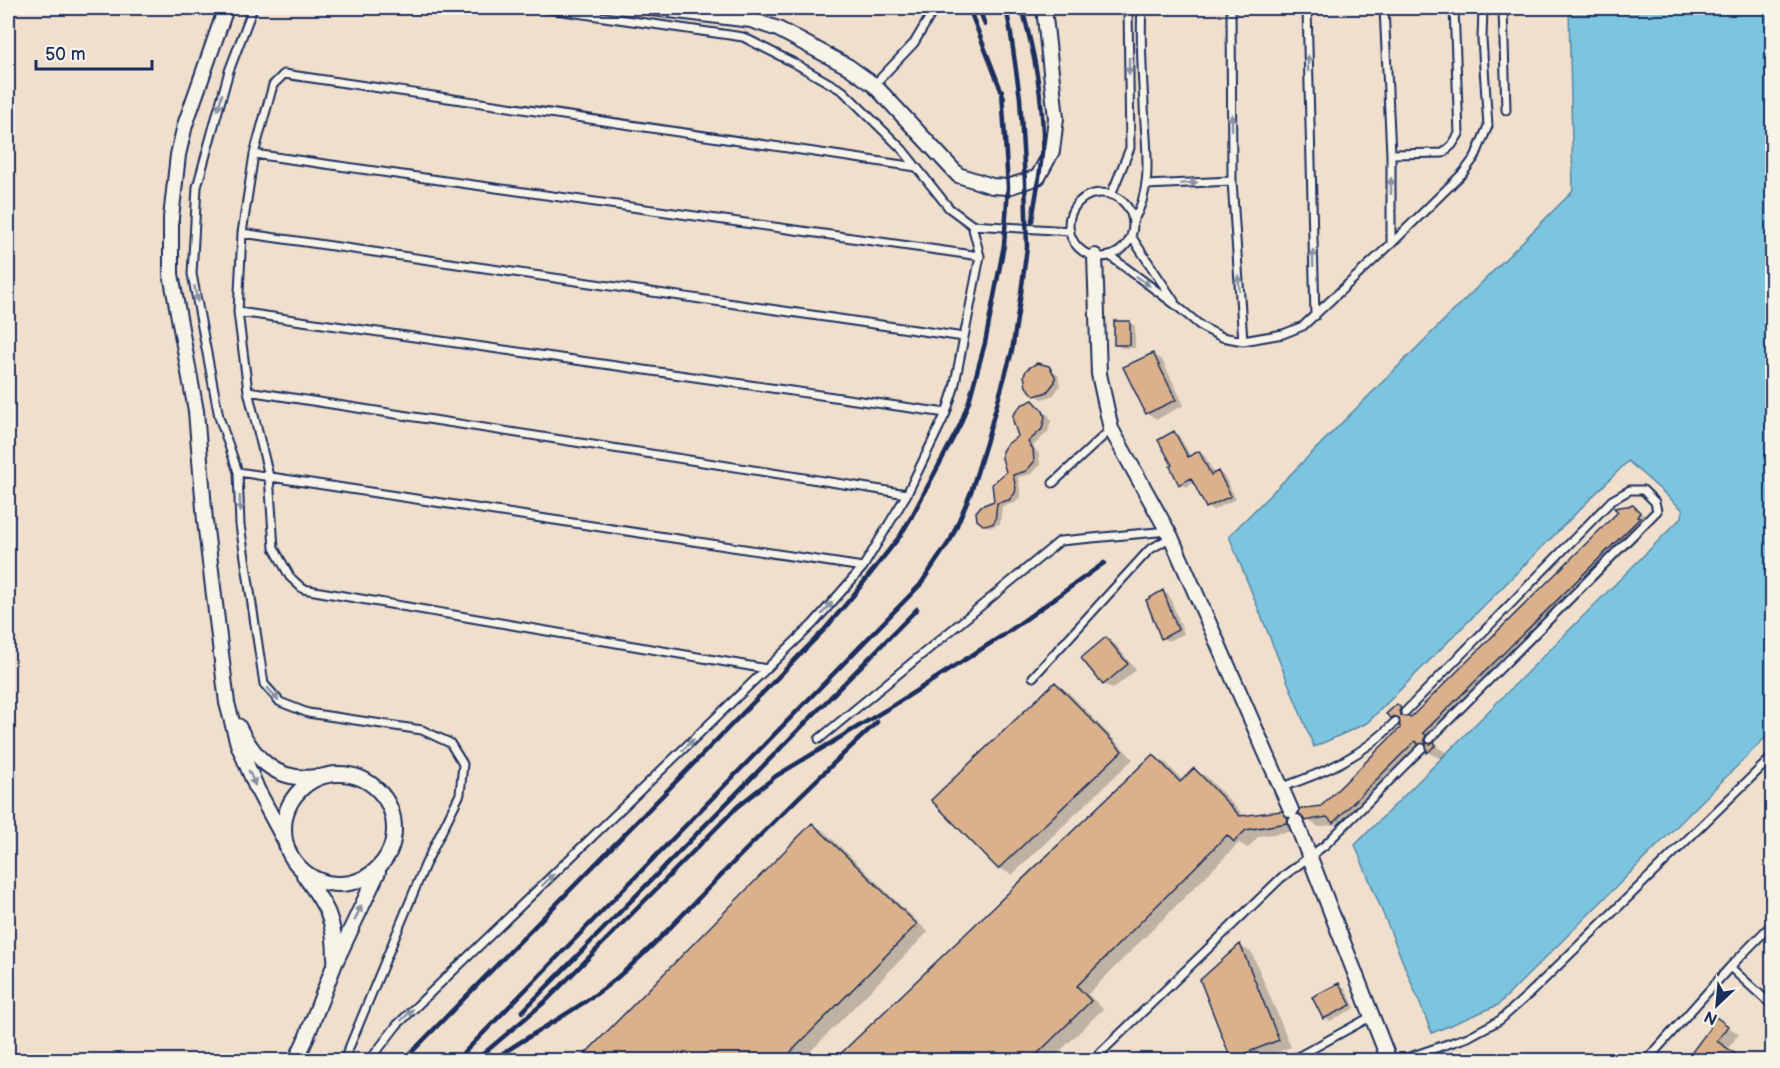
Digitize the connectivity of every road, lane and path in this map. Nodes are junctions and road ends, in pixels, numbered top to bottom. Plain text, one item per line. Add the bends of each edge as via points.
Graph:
1 (226, 8) edge
2 (253, 8) edge
3 (542, 8) edge
4 (653, 8) edge
5 (935, 8) edge
6 (1044, 8) edge
7 (1128, 8) edge
8 (1142, 8) edge
9 (1231, 8) edge
10 (1307, 8) edge
11 (1384, 8) edge
12 (1454, 8) edge
13 (1483, 8) edge
14 (1503, 8) edge
15 (874, 85) junction
16 (1506, 110) dead end
17 (254, 154) junction
18 (1391, 154) junction
19 (916, 167) junction
20 (1232, 181) junction
21 (1146, 185) junction
22 (1111, 195) junction
23 (1133, 221) junction
24 (972, 225) junction
25 (1070, 231) junction
26 (242, 233) junction
27 (1131, 236) junction
28 (1391, 244) junction
29 (980, 256) junction
30 (1102, 256) junction
31 (1177, 306) junction
32 (238, 312) junction
33 (1315, 316) junction
34 (964, 337) junction
35 (1243, 341) junction
36 (248, 391) junction
37 (946, 413) junction
38 (1111, 429) junction
39 (238, 472) junction
40 (269, 476) junction
41 (1053, 483) dead end
42 (907, 494) junction
43 (1169, 534) junction
44 (863, 567) junction
45 (767, 669) junction
46 (1033, 677) dead end
47 (227, 703) junction
48 (1405, 712) dead end
49 (1395, 722) dead end
50 (819, 739) dead end
51 (1430, 739) dead end
52 (1422, 748) dead end
53 (1773, 757) edge
54 (321, 777) junction
55 (1282, 787) junction
56 (285, 841) junction
57 (1309, 857) junction
58 (382, 865) junction
59 (300, 868) junction
60 (1773, 924) edge
61 (335, 963) junction
62 (1730, 968) junction
63 (1773, 1004) edge
64 (1372, 1016) junction
65 (296, 1060) edge
66 (344, 1060) edge
67 (370, 1060) edge
68 (1093, 1060) edge
69 (1292, 1060) edge
70 (1389, 1060) edge
71 (1401, 1060) edge
72 (1647, 1060) edge

1 - 47 street via 185,125 173,190 170,250 196,411
2 -> 39 lane via 229,71 197,187 192,274 219,417
3 - 19 lane via 743,38 843,91
4 - 15 street via 766,25 849,67
5 - 15 lane via 914,43
6 - 15 street via 1056,118 1052,151 1038,177 1008,187 958,176
7 -> 22 lane via 1130,148
8 - 21 lane
20 -> 9 lane
33 -> 10 lane
11 - 18 lane
12 - 18 lane via 1459,134 1443,153
13 - 28 lane via 1488,126 1482,143 1463,173
14 - 16 lane
17 - 19 lane via 273,85 284,74
17 - 26 lane
17 - 29 lane
28 -> 18 lane
19 - 24 lane via 949,208
21 -> 20 lane
35 -> 20 lane
21 - 23 lane via 1141,209
22 - 23 lane via 1126,205
22 - 25 lane via 1096,194 1083,199 1073,210
23 - 27 lane
24 - 25 lane
24 - 29 lane
25 - 30 lane via 1081,250
26 - 32 lane
26 - 34 lane
27 - 30 lane via 1123,249
27 - 31 lane
28 - 33 lane
29 - 34 lane
30 -> 31 lane
30 - 38 street via 1099,374
31 - 35 lane via 1202,327 1222,337
32 - 36 lane
32 - 37 lane
33 - 35 lane via 1283,334
34 - 37 lane
36 - 40 lane
36 - 42 lane
37 - 42 lane
38 - 41 lane
38 - 43 street
39 - 40 lane
39 -> 66 lane via 240,525 264,684 280,702 308,713 422,730 450,743 463,764 460,794 425,865
40 - 44 lane
40 - 45 lane via 274,548 290,576 303,589
42 - 44 lane
43 - 46 lane via 1149,550
43 - 50 lane via 1060,541
43 - 55 street
45 -> 44 lane
67 -> 45 lane via 398,1025
47 - 54 street via 254,753 265,765 291,777
47 -> 56 street via 246,765
48 - 51 lane via 1612,500 1630,490 1643,490 1655,502 1658,511
49 - 55 lane via 1354,757
52 - 57 lane
53 - 71 lane via 1500,1020 1468,1037
54 - 56 street via 304,787 291,802 284,821
54 - 58 street via 342,774 360,778 387,801 394,818 394,838
55 - 57 street
56 - 59 street
57 - 64 street
57 - 68 lane via 1281,878
58 - 59 street via 368,877 342,885 315,879
61 -> 58 street
59 - 61 street via 331,917
60 - 62 lane
61 - 65 street
62 - 63 lane
62 - 72 lane
64 - 69 lane
64 - 70 street

